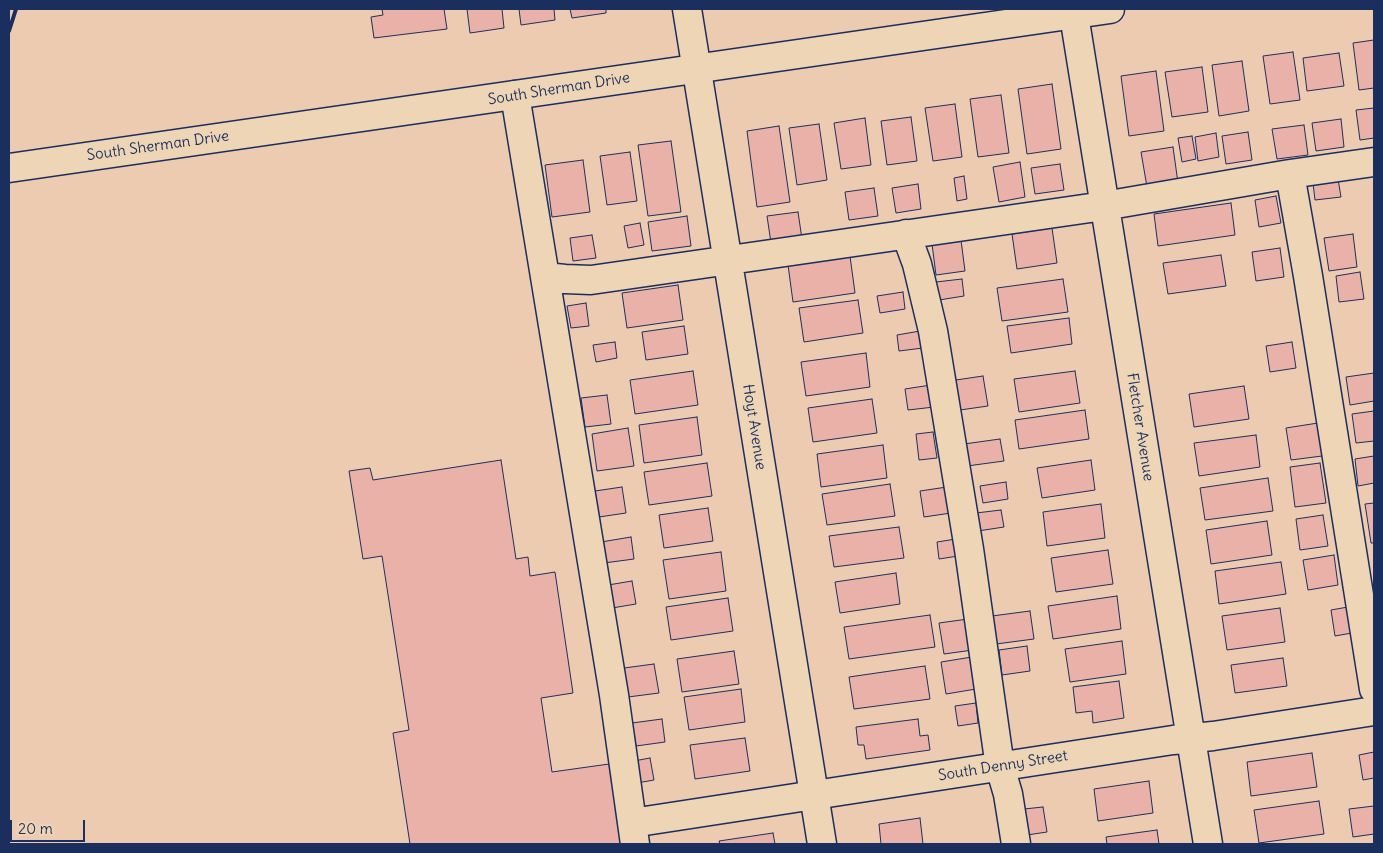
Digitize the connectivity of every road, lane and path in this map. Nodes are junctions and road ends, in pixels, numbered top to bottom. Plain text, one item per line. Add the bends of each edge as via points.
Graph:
1 (688, 9) edge
2 (1110, 9) edge
3 (1073, 11) edge
4 (697, 68) junction
5 (516, 95) junction
6 (1374, 162) edge
7 (9, 168) edge
8 (1290, 174) junction
9 (1104, 206) junction
10 (906, 234) junction
11 (728, 260) junction
12 (545, 277) junction
13 (1374, 689) edge
14 (1374, 711) edge
15 (1191, 738) junction
16 (1000, 767) junction
17 (814, 796) junction
18 (633, 834) edge
19 (822, 844) edge
20 (1016, 844) edge
21 (1208, 844) edge

1 - 4 street, Hoyt Avenue
2 - 3 street, South Sherman Drive
3 - 4 street, South Sherman Drive
3 - 9 street, Fletcher Avenue
4 - 5 street, South Sherman Drive
4 - 11 street, Hoyt Avenue
5 - 7 street, South Sherman Drive
5 - 12 street
6 - 8 street
8 - 9 street
8 - 13 street
9 - 10 street
9 - 15 street, Fletcher Avenue
10 - 11 street
10 - 16 street via 917,264 933,331
11 - 12 street via 591,280
11 - 17 street, Hoyt Avenue
12 - 18 street via 614,695
14 - 15 street, South Denny Street
15 - 16 street, South Denny Street
15 - 21 street, Fletcher Avenue
16 - 17 street, South Denny Street
16 - 20 street
17 - 18 street, South Denny Street
17 - 19 street, Hoyt Avenue

